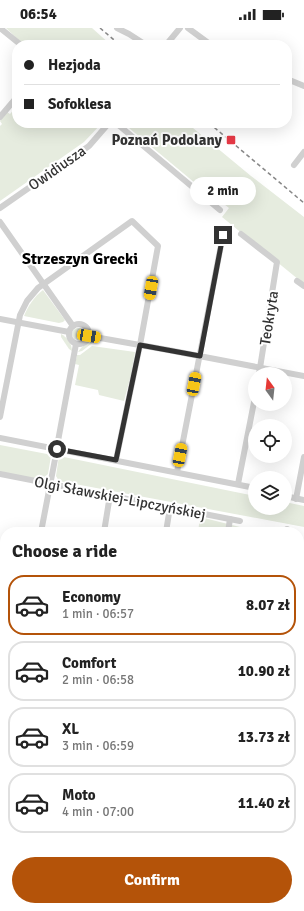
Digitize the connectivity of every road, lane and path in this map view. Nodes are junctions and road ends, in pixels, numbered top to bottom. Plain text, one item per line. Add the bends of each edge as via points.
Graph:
1 (0, 28) edge
2 (117, 28) edge
3 (180, 28) edge
4 (188, 28) edge
5 (15, 40) edge
6 (138, 40) edge
7 (170, 40) edge
8 (204, 40) edge
9 (292, 81) edge
10 (304, 86) edge
11 (12, 103) edge
12 (1, 115) edge
13 (104, 128) edge
14 (122, 128) edge
15 (304, 152) edge
16 (294, 165) dead end
17 (0, 208) edge
18 (220, 210) dead end
19 (0, 222) edge
20 (241, 234) dead end
21 (223, 235) dead end
22 (297, 281) dead end
23 (43, 284) junction
24 (304, 286) edge
25 (0, 319) edge
26 (19, 323) junction
27 (73, 326) junction
28 (69, 332) junction
29 (89, 336) junction
30 (76, 344) junction
31 (140, 345) junction
32 (200, 356) junction
33 (261, 367) edge
34 (248, 368) edge
35 (292, 375) edge
36 (304, 376) edge
37 (252, 411) edge
38 (0, 418) edge
39 (0, 438) edge
40 (58, 441) dead end
41 (57, 449) junction
42 (304, 457) edge
43 (116, 460) junction
44 (176, 472) junction
45 (0, 474) edge
46 (50, 483) junction
47 (238, 484) junction
48 (248, 486) edge
49 (110, 495) junction
50 (292, 498) edge
51 (296, 499) junction
52 (304, 500) edge
53 (170, 507) junction
54 (230, 520) junction
55 (240, 521) dead end
56 (42, 527) edge
57 (105, 527) edge
58 (167, 527) edge
59 (229, 527) edge

1 - 5 street
2 - 6 street
3 - 7 street
4 - 8 street
9 - 10 street
11 - 12 street
13 - 17 street, Owidiusza via 88,146
14 - 18 street
15 - 16 street
19 - 23 street
20 - 33 street, Teokryta via 277,262
21 - 32 street
22 - 24 street
23 - 26 street via 27,300
23 - 27 street
23 - 31 street via 132,221 158,246
25 - 26 street
26 - 28 street
26 - 38 street
27 - 28 street
27 - 29 street via 81,324 89,332
28 - 30 street via 70,339
29 - 30 street via 84,343
29 - 31 street
30 - 40 street
31 - 32 street
31 - 43 street
32 - 34 street
32 - 44 street
35 - 36 street
37 - 47 street
39 - 41 street
41 - 43 street
41 - 46 street
42 - 51 street
43 - 44 street
44 - 47 street
45 - 46 street, Olgi Sławskiej-Lipczyńskiej
46 - 49 street, Olgi Sławskiej-Lipczyńskiej
46 - 56 street
47 - 48 street
49 - 53 street, Olgi Sławskiej-Lipczyńskiej
49 - 57 street
50 - 51 street
51 - 52 street
53 - 54 street, Olgi Sławskiej-Lipczyńskiej
53 - 58 street
54 - 55 street, Olgi Sławskiej-Lipczyńskiej
54 - 59 street

